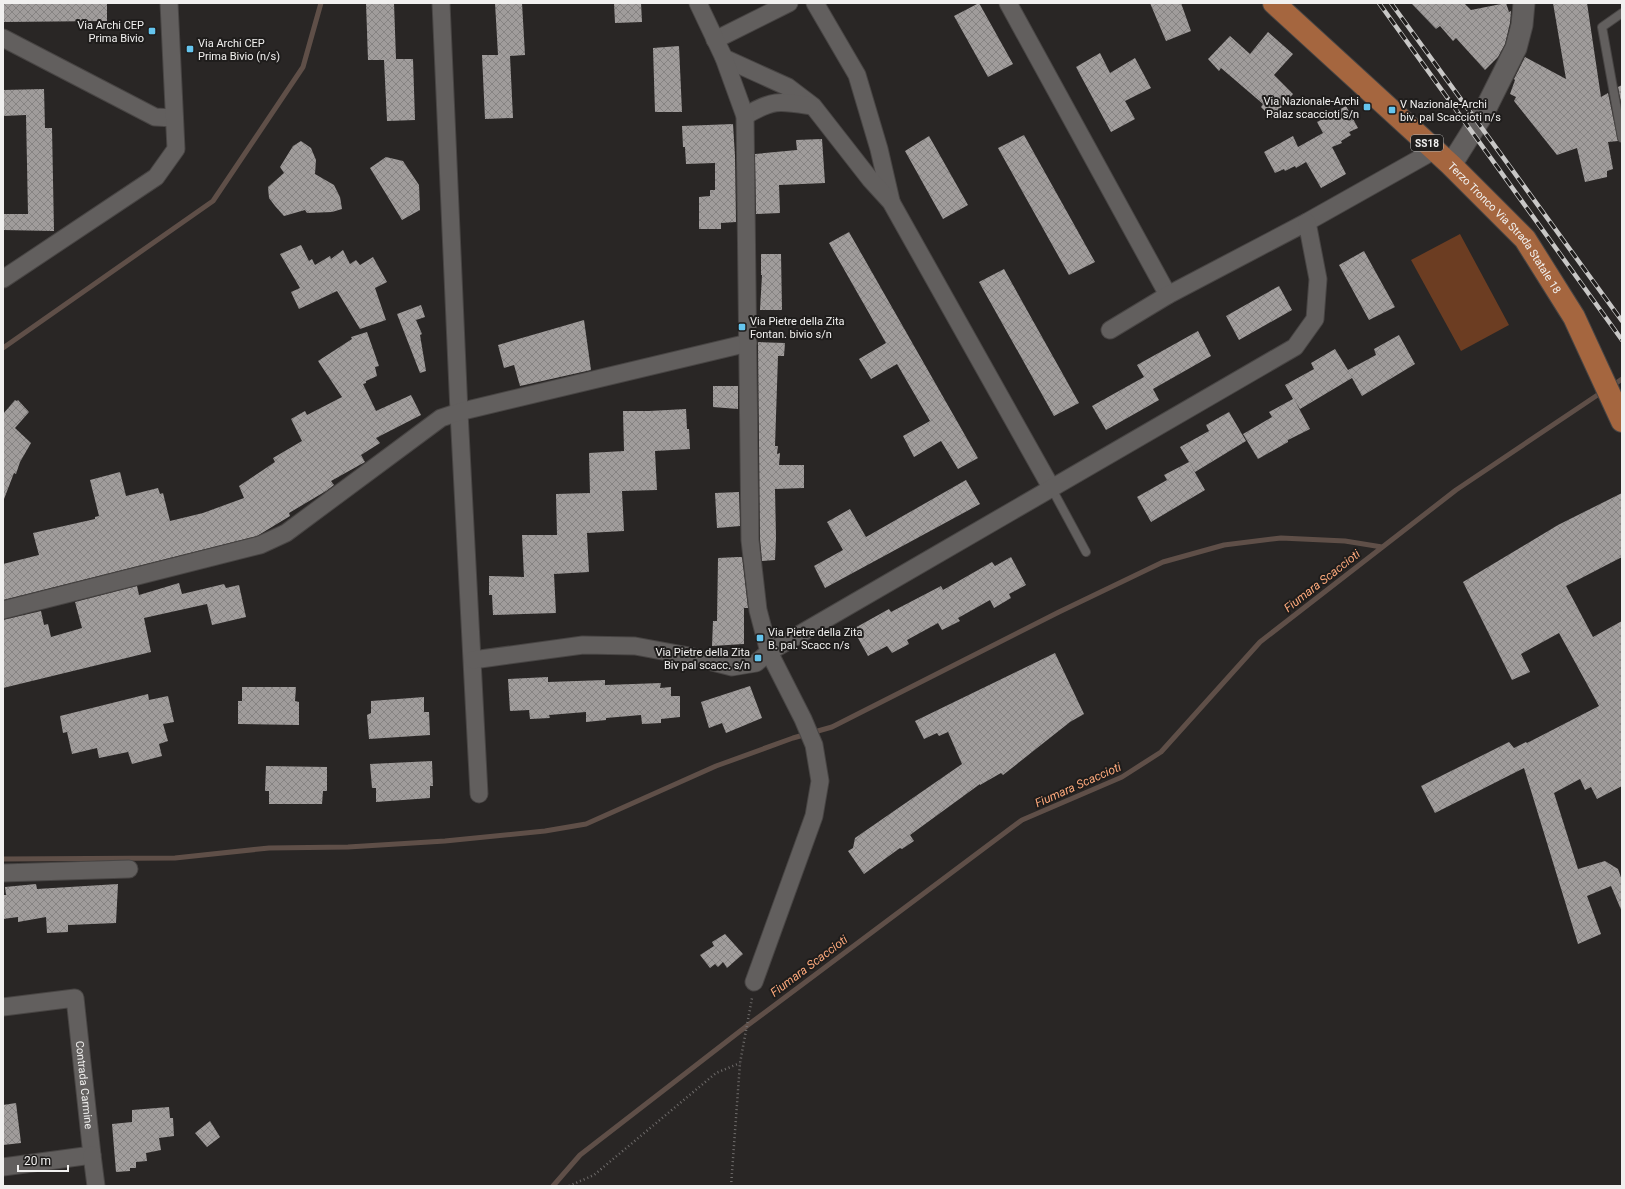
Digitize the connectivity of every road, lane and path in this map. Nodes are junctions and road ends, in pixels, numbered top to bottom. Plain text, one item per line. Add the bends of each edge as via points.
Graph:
1 (169, 3) edge
2 (441, 3) edge
3 (698, 3) edge
4 (789, 3) edge
5 (815, 3) edge
6 (1008, 3) edge
7 (1274, 3) edge
8 (1524, 3) edge
9 (1622, 13) edge
10 (3, 38) edge
11 (715, 40) junction
12 (724, 58) junction
13 (813, 106) junction
14 (745, 116) junction
15 (174, 118) junction
16 (1622, 138) edge
17 (1435, 150) junction
18 (1451, 165) junction
19 (891, 202) junction
20 (1307, 222) junction
21 (3, 279) edge
22 (1168, 295) junction
23 (1110, 330) dead end
24 (748, 343) junction
25 (459, 412) junction
26 (1622, 421) edge
27 (1052, 489) junction
28 (1086, 552) dead end
29 (3, 610) edge
30 (769, 652) junction
31 (473, 660) junction
32 (479, 794) dead end
33 (129, 869) dead end
34 (3, 873) edge
35 (754, 982) joint
36 (3, 1007) edge
37 (740, 1063) junction
38 (92, 1155) junction
39 (3, 1167) edge
40 (96, 1186) edge
41 (570, 1186) edge
42 (731, 1186) edge

1 - 15 street
2 - 25 street
3 - 11 street
4 - 11 street
5 - 19 street via 857,75 879,149
6 - 22 street
7 - 17 main road, Terzo Tronco Via Strada Statale 18 / SS18
8 - 18 street via 1516,48 1483,114
9 - 16 lane via 1602,27
10 - 15 street via 155,117
11 - 12 street
12 - 13 street via 788,87
12 - 14 street
13 - 14 street via 783,101 762,106
13 - 19 street via 870,180
14 - 24 street
15 - 21 street via 176,149 156,177
17 - 18 main road, Terzo Tronco Via Strada Statale 18 / SS18
17 - 20 street
18 - 26 main road, Terzo Tronco Via Strada Statale 18 / SS18 via 1524,239 1574,317
19 - 27 street
20 - 22 street
20 - 27 street via 1318,279 1315,319 1295,347
22 - 23 street
24 - 25 street
24 - 30 street via 750,540 758,610
25 - 29 street via 441,418 286,533 260,545
25 - 31 street
27 - 28 lane
27 - 30 street
30 - 31 street via 756,663 732,667 635,646 584,645
30 - 35 street via 814,745 820,781 814,816
31 - 32 street
33 - 34 street
35 - 37 path
36 - 38 street, Contrada Carmine via 75,998
37 - 41 path via 716,1073 594,1174
37 - 42 path
38 - 39 street
38 - 40 street

